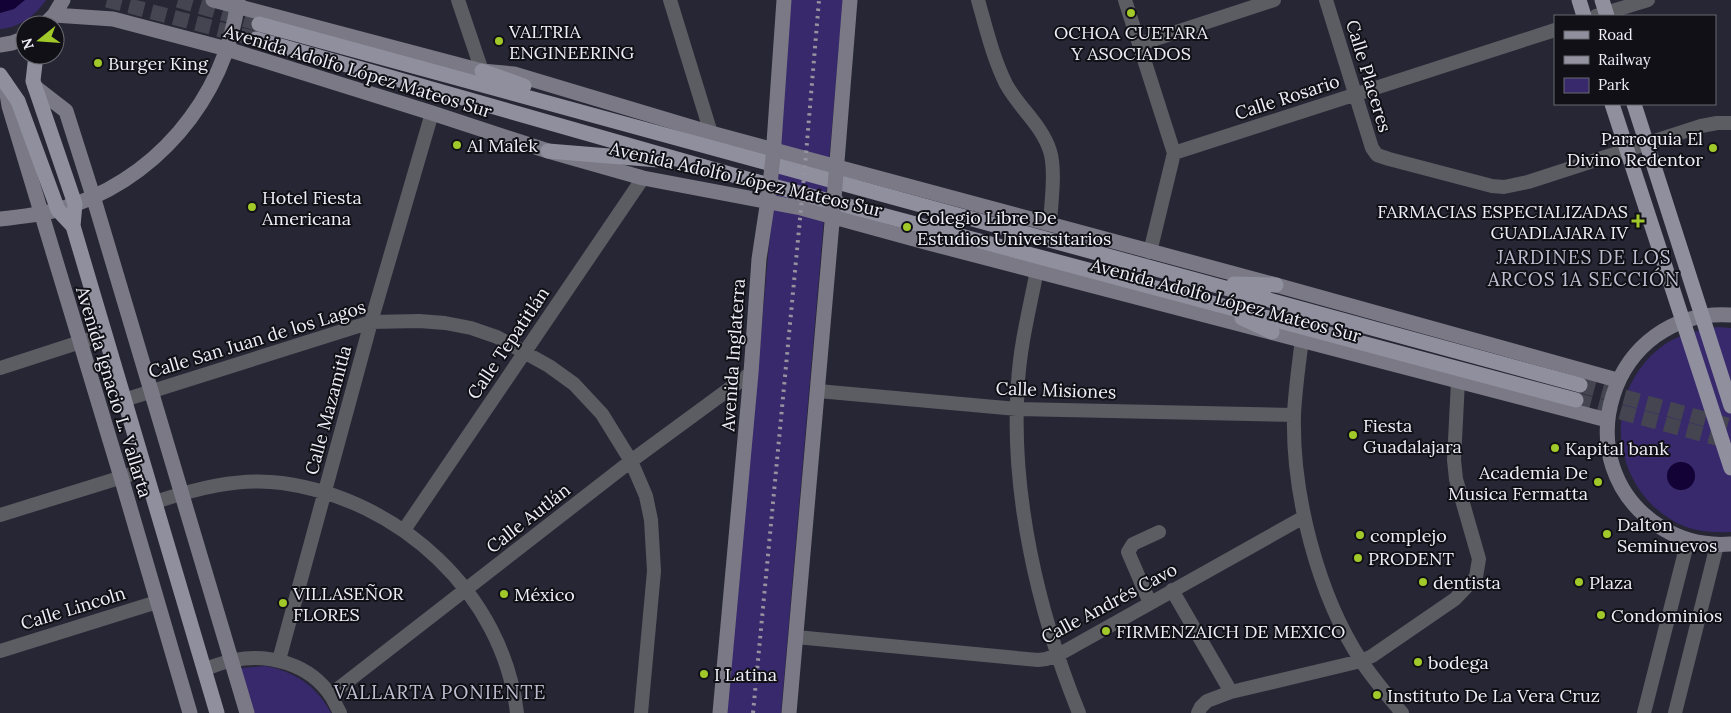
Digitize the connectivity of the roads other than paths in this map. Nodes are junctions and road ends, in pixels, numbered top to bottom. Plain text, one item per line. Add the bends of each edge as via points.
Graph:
1 (63, 0) edge
2 (213, 0) edge
3 (458, 0) edge
4 (670, 0) edge
5 (784, 0) edge
6 (850, 0) edge
7 (978, 0) edge
8 (1125, 0) edge
9 (1274, 0) edge
10 (1326, 0) edge
11 (1579, 0) edge
12 (1648, 0) edge
13 (238, 3) edge
14 (1603, 11) edge
15 (52, 15) edge
16 (1584, 15) edge
17 (65, 20) edge
18 (1554, 30) edge
19 (15, 42) edge
20 (1140, 44) junction
21 (0, 45) edge
22 (227, 49) junction
23 (35, 65) edge
24 (482, 71) junction
25 (3, 78) edge
26 (35, 87) junction
27 (1355, 94) junction
28 (1612, 105) edge
29 (1634, 105) edge
30 (432, 113) junction
31 (1731, 123) edge
32 (711, 133) junction
33 (675, 136) junction
34 (1647, 144) junction
35 (548, 150) junction
36 (1627, 150) junction
37 (773, 153) junction
38 (1174, 153) junction
39 (694, 164) junction
40 (836, 170) junction
41 (643, 178) junction
42 (93, 196) junction
43 (769, 197) junction
44 (76, 204) junction
45 (58, 210) junction
46 (833, 213) junction
47 (42, 214) junction
48 (0, 219) edge
49 (1050, 224) junction
50 (73, 226) junction
51 (1150, 252) junction
52 (1037, 270) junction
53 (1210, 283) junction
54 (1276, 285) junction
55 (1207, 301) junction
56 (1731, 315) edge
57 (1702, 316) junction
58 (1683, 321) junction
59 (370, 322) junction
60 (1272, 332) junction
61 (105, 334) junction
62 (1302, 339) junction
63 (79, 343) junction
64 (524, 351) junction
65 (0, 368) edge
66 (751, 373) junction
67 (1617, 380) junction
68 (1458, 381) junction
69 (150, 391) junction
70 (818, 391) junction
71 (124, 400) junction
72 (1731, 406) edge
73 (1017, 410) junction
74 (1294, 415) junction
75 (1607, 420) junction
76 (631, 461) junction
77 (1731, 468) edge
78 (145, 470) junction
79 (121, 477) junction
80 (181, 494) junction
81 (325, 494) junction
82 (154, 502) junction
83 (0, 515) edge
84 (1304, 517) junction
85 (404, 530) junction
86 (1159, 532) dead end
87 (1688, 540) junction
88 (1724, 545) edge
89 (466, 590) junction
90 (1172, 590) junction
91 (157, 602) junction
92 (1150, 603) junction
93 (796, 638) junction
94 (0, 650) edge
95 (1058, 654) junction
96 (231, 660) junction
97 (279, 660) junction
98 (1361, 661) junction
99 (204, 669) junction
100 (1231, 692) junction
101 (330, 695) junction
102 (190, 713) edge
103 (217, 713) edge
104 (247, 713) edge
105 (340, 713) edge
106 (517, 713) edge
107 (641, 713) edge
108 (720, 713) edge
109 (789, 713) edge
110 (1080, 713) edge
111 (1198, 713) edge
112 (1402, 713) edge
113 (1644, 713) edge
114 (1676, 713) edge

1 - 15 main road
2 - 13 main road, Avenida Adolfo López Mateos Sur
3 - 24 street
4 - 32 street
5 - 37 main road, Avenida Inglaterra
6 - 40 main road
7 - 49 street via 1007,84 1038,127 1051,153
8 - 20 street
9 - 20 street
10 - 27 street, Calle Placeres
11 - 16 main road
12 - 14 street
13 - 22 main road
13 - 24 main road, Avenida Adolfo López Mateos Sur
17 - 22 main road, Avenida Adolfo López Mateos Sur via 113,19
18 - 27 street, Calle Rosario
19 - 21 main road
20 - 38 street
22 - 30 main road, Avenida Adolfo López Mateos Sur
22 - 42 main road via 206,97 175,138 118,184
23 - 26 main road, Avenida Ignacio L. Vallarta
24 - 32 main road, Avenida Adolfo López Mateos Sur via 514,74
24 - 33 main road via 623,114
25 - 45 main road, Avenida Ignacio L. Vallarta via 18,101
25 - 47 main road, Avenida Ignacio L. Vallarta
26 - 42 main road, Avenida Ignacio L. Vallarta via 66,111
26 - 44 main road, Avenida Ignacio L. Vallarta
27 - 36 street, Calle Placeres via 1377,155 1492,186 1522,183
27 - 38 street, Calle Rosario
28 - 36 main road
29 - 34 main road
30 - 35 main road, Avenida Adolfo López Mateos Sur
30 - 59 street, Calle Mazamitla
31 - 34 street, Calle Placeres via 1701,126
32 - 37 main road, Avenida Adolfo López Mateos Sur
33 - 39 main road, Avenida Adolfo López Mateos Sur via 257,31
33 - 53 main road, Avenida Adolfo López Mateos Sur
34 - 36 street, Calle Placeres
34 - 57 main road
35 - 39 main road
35 - 41 main road, Avenida Adolfo López Mateos Sur
36 - 58 main road
37 - 40 main road, Avenida Adolfo López Mateos Sur
37 - 43 main road, Avenida Inglaterra, bridge
38 - 51 street
39 - 55 main road, Avenida Adolfo López Mateos Sur
40 - 46 main road, bridge
40 - 49 main road, Avenida Adolfo López Mateos Sur
41 - 43 main road, Avenida Adolfo López Mateos Sur
41 - 64 street, Calle Tepatitlán
42 - 44 main road
42 - 69 main road, Avenida Ignacio L. Vallarta
43 - 46 main road, Avenida Adolfo López Mateos Sur
43 - 66 main road, Avenida Inglaterra via 759,259
44 - 45 main road
44 - 50 main road, Avenida Ignacio L. Vallarta
45 - 47 main road
45 - 50 main road, Avenida Ignacio L. Vallarta
46 - 52 main road, Avenida Adolfo López Mateos Sur via 925,242
46 - 70 main road
47 - 48 main road
47 - 63 main road, Avenida Ignacio L. Vallarta
49 - 51 main road, Avenida Adolfo López Mateos Sur
50 - 61 main road, Avenida Ignacio L. Vallarta
51 - 54 main road, Avenida Adolfo López Mateos Sur
52 - 60 main road, Avenida Adolfo López Mateos Sur
52 - 73 street via 1018,381
53 - 54 main road
53 - 55 main road, Avenida Adolfo López Mateos Sur via 1578,392
54 - 67 main road, Avenida Adolfo López Mateos Sur
55 - 60 main road
56 - 57 main road
57 - 58 main road
57 - 72 main road
58 - 67 main road via 1652,338 1632,357
58 - 77 main road
59 - 64 street, Calle San Juan de los Lagos via 445,323 497,337
59 - 69 street, Calle San Juan de los Lagos
59 - 81 street, Calle Mazamitla
60 - 62 main road, Avenida Adolfo López Mateos Sur
61 - 63 street
61 - 71 main road, Avenida Ignacio L. Vallarta
62 - 68 main road, Avenida Adolfo López Mateos Sur
62 - 74 street
63 - 65 street
63 - 79 main road, Avenida Ignacio L. Vallarta
64 - 76 street, Calle San Juan de los Lagos via 574,384 602,414
64 - 85 street, Calle Tepatitlán
66 - 76 street, Calle Autlán
66 - 108 main road, Avenida Inglaterra
67 - 75 main road
68 - 75 main road, Avenida Adolfo López Mateos Sur
68 - 98 street via 1454,460 1456,479 1479,559 1476,577 1456,599
69 - 71 street, Calle San Juan de los Lagos
69 - 80 main road, Avenida Ignacio L. Vallarta
70 - 73 street, Calle Misiones
70 - 93 main road
71 - 78 main road, Avenida Ignacio L. Vallarta
73 - 74 street, Calle Misiones
73 - 95 street via 1019,472 1028,532 1040,593
74 - 84 street
75 - 87 main road via 1610,459 1626,495 1654,523
76 - 89 street, Calle Autlán
76 - 107 street, Calle San Juan de los Lagos via 646,496 654,547
78 - 79 street
78 - 82 main road, Avenida Ignacio L. Vallarta
79 - 83 street
79 - 91 main road, Avenida Ignacio L. Vallarta
80 - 81 street via 228,484 280,482
80 - 82 street
80 - 96 main road, Avenida Ignacio L. Vallarta
81 - 85 street via 365,508
81 - 97 street, Calle Mazamitla
82 - 99 main road, Avenida Ignacio L. Vallarta
84 - 90 street, Calle Andrés Cavo
84 - 98 street via 1326,590
85 - 89 street via 443,563
86 - 92 street via 1133,544 1128,552
87 - 88 main road
87 - 113 street
88 - 114 street
89 - 101 street, Calle Autlán
89 - 106 street via 497,639 508,670
90 - 92 street, Calle Andrés Cavo
90 - 100 street
91 - 94 street, Calle Lincoln
91 - 102 main road, Avenida Ignacio L. Vallarta
92 - 95 street, Calle Andrés Cavo
93 - 95 street, Calle Andrés Cavo via 1038,660
93 - 109 main road
95 - 110 street
96 - 97 street
96 - 99 street
96 - 104 main road, Avenida Ignacio L. Vallarta
97 - 101 street via 303,670
98 - 100 street
98 - 112 street
99 - 103 main road, Avenida Ignacio L. Vallarta
100 - 111 street via 1207,701
101 - 105 street

